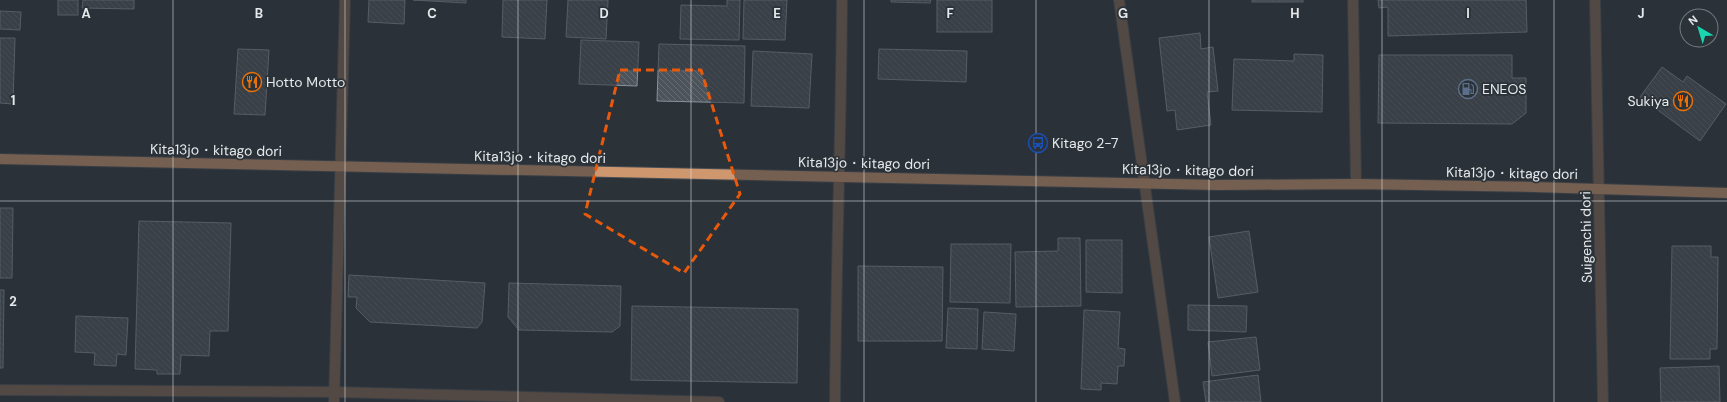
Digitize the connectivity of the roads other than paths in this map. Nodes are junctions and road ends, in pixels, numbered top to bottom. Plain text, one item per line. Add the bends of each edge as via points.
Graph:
1 (345, 0) edge
2 (842, 0) edge
3 (1119, 0) edge
4 (1352, 0) edge
5 (1594, 0) edge
6 (0, 159) edge
7 (341, 167) junction
8 (840, 176) junction
9 (1144, 184) junction
10 (1356, 184) junction
11 (1599, 190) junction
12 (1727, 193) edge
13 (0, 390) edge
14 (334, 397) edge
15 (719, 402) edge
16 (835, 402) edge
17 (1175, 402) edge
18 (1603, 402) edge

1 - 7 street
2 - 8 street
3 - 9 street
4 - 10 street
5 - 11 street, Suigenchi dori
6 - 7 main road, Kita13jo・kitago dori
7 - 8 main road, Kita13jo・kitago dori
7 - 14 street
8 - 9 main road, Kita13jo・kitago dori
8 - 16 street via 837,216
9 - 10 main road, Kita13jo・kitago dori
9 - 17 street
10 - 11 main road, Kita13jo・kitago dori
11 - 12 main road, Kita13jo・kitago dori
11 - 18 street, Suigenchi dori
13 - 14 street
14 - 15 street

